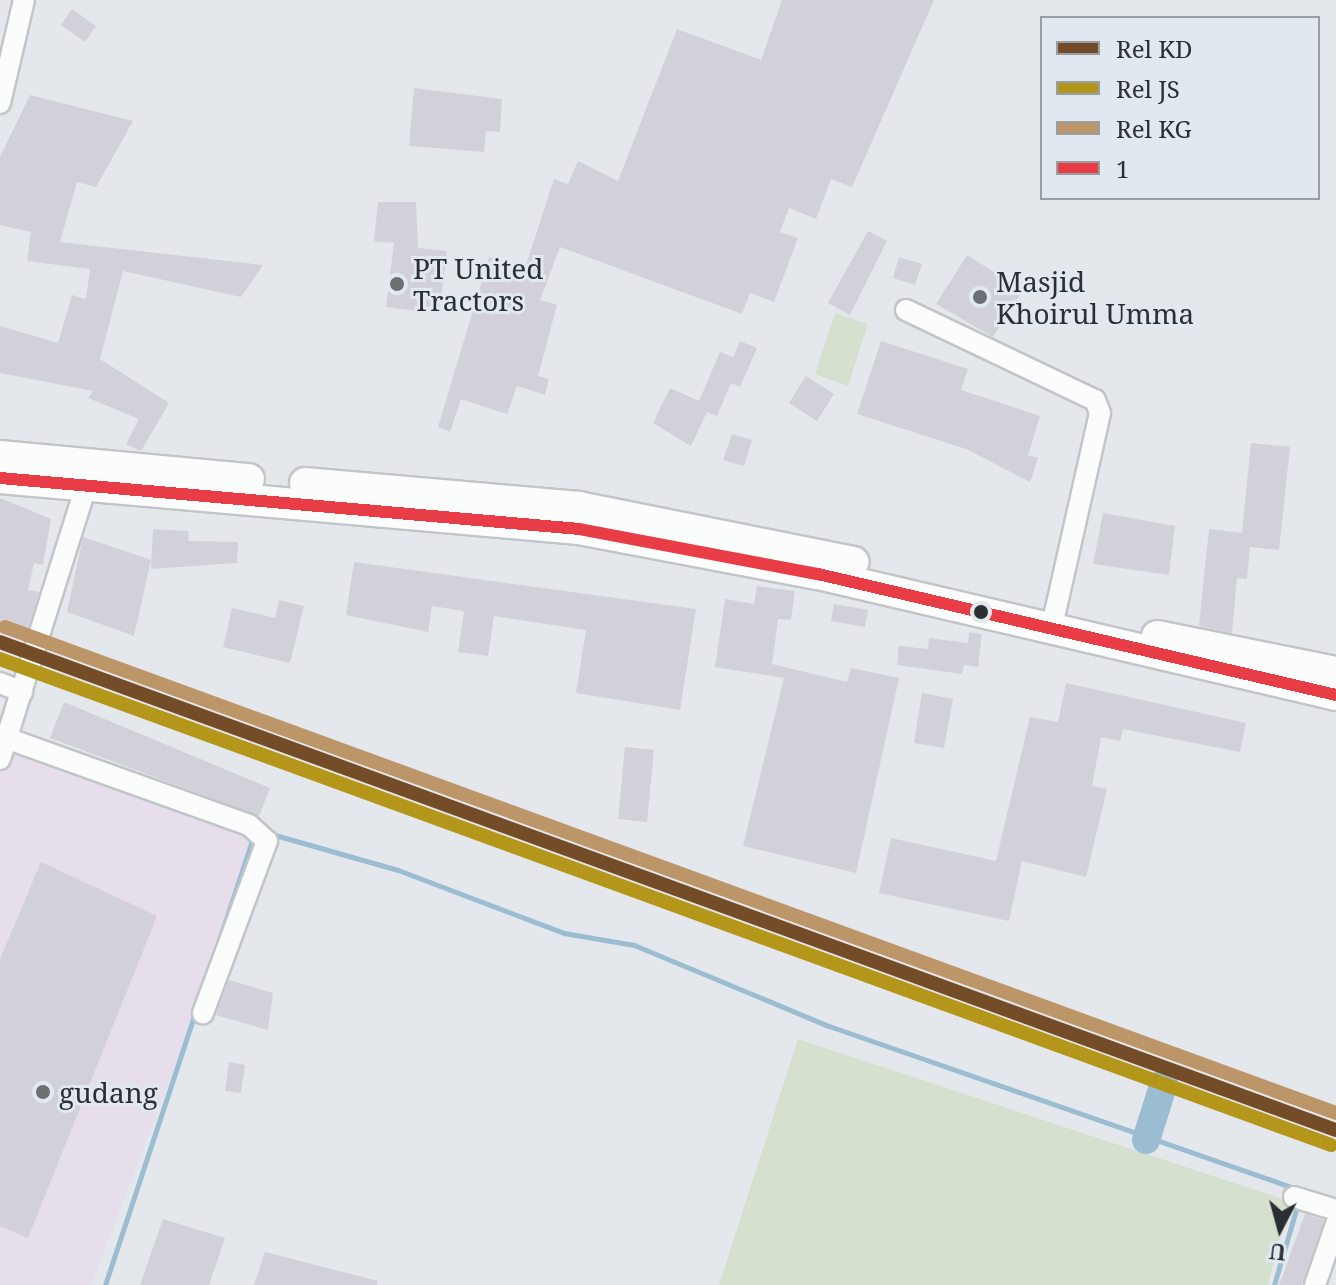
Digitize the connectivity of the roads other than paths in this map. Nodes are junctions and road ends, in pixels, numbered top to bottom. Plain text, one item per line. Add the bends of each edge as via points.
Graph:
1 (24, 0) edge
2 (0, 103) edge
3 (906, 310) dead end
4 (0, 456) edge
5 (0, 478) edge
6 (85, 489) junction
7 (1055, 613) junction
8 (1336, 672) edge
9 (0, 683) edge
10 (22, 692) junction
11 (1336, 695) edge
12 (6, 738) junction
13 (0, 759) edge
14 (203, 1013) dead end
15 (1294, 1197) dead end
16 (1336, 1210) edge
17 (1336, 1224) edge
18 (1315, 1285) edge

1 - 2 street
3 - 7 street via 1095,400 1100,413
4 - 7 highway via 578,507 774,542
5 - 6 highway
6 - 10 street
6 - 11 highway via 466,516 670,543
7 - 8 highway
9 - 10 street
10 - 12 street
12 - 13 street
12 - 14 street via 261,835
15 - 16 street
17 - 18 street

